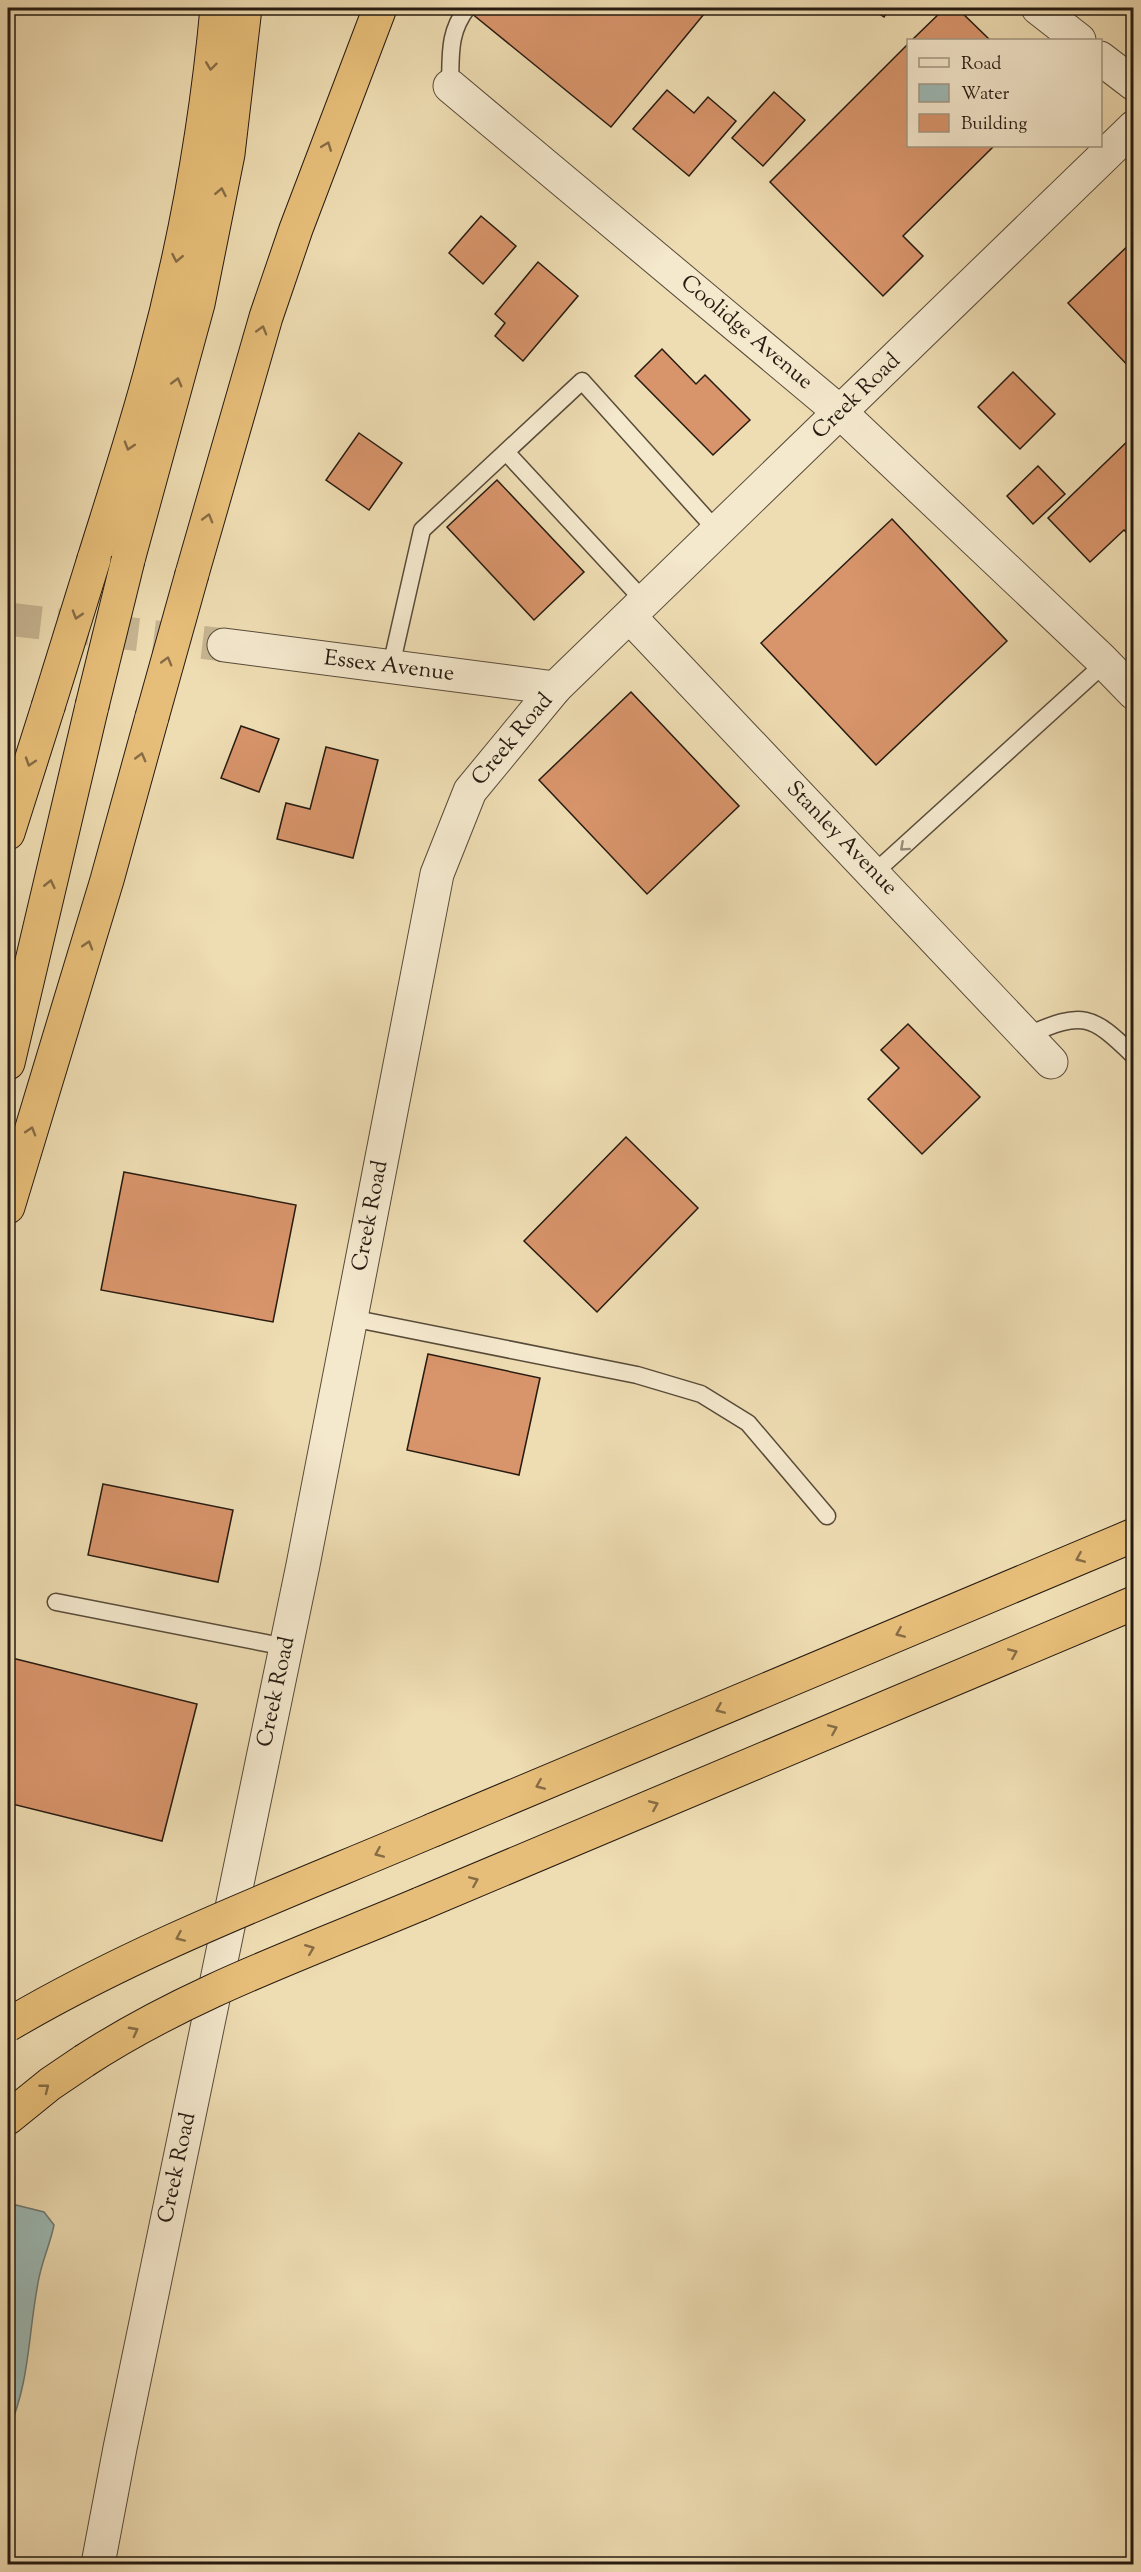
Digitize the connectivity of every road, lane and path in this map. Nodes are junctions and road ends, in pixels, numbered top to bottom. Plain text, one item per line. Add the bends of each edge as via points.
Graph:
1 (217, 8) edge
2 (245, 8) edge
3 (380, 8) edge
4 (467, 8) edge
5 (1038, 8) edge
6 (1078, 39) edge
7 (1102, 59) edge
8 (1134, 84) edge
9 (450, 86) joint
10 (1134, 127) edge
11 (841, 413) junction
12 (506, 452) junction
13 (718, 532) junction
14 (638, 609) junction
15 (224, 645) tunnel mouth
16 (1105, 663) junction
17 (390, 666) junction
18 (555, 688) junction
19 (1134, 693) edge
20 (8, 833) edge
21 (874, 873) junction
22 (1028, 1035) junction
23 (1134, 1056) edge
24 (1052, 1062) dead end
25 (8, 1063) edge
26 (8, 1207) edge
27 (351, 1318) junction
28 (827, 1516) dead end
29 (1134, 1535) edge
30 (56, 1602) dead end
31 (1134, 1602) edge
32 (286, 1647) junction
33 (8, 2025) edge
34 (8, 2118) edge
35 (98, 2565) edge

1 -> 20 highway, bridge via 202,124 171,289 138,416
25 -> 2 highway, bridge via 128,560 198,304 228,154
26 -> 3 highway, bridge via 107,880 274,295
4 - 9 lane via 451,38
5 - 6 street
7 - 8 street
9 - 11 street, Coolidge Avenue
10 - 11 street, Creek Road
11 - 13 street, Creek Road
11 - 16 street, Coolidge Avenue
12 - 13 lane via 582,381
12 - 14 lane
12 - 17 lane via 422,530
13 - 14 street, Creek Road
14 - 18 street, Creek Road
14 - 21 street, Stanley Avenue
15 - 17 street, Essex Avenue
16 - 19 street, Coolidge Avenue
16 -> 21 lane
17 - 18 street, Essex Avenue
18 - 27 street, Creek Road via 470,791 438,874
21 - 22 street, Stanley Avenue
22 - 23 lane via 1058,1022 1082,1018 1104,1027
22 - 24 street, Stanley Avenue
27 - 28 lane via 625,1372 701,1394 748,1423
27 - 32 street, Creek Road
29 -> 33 highway, bridge via 137,1957
30 - 32 lane
34 -> 31 highway, bridge via 118,2039 196,1998
32 - 35 street, Creek Road

